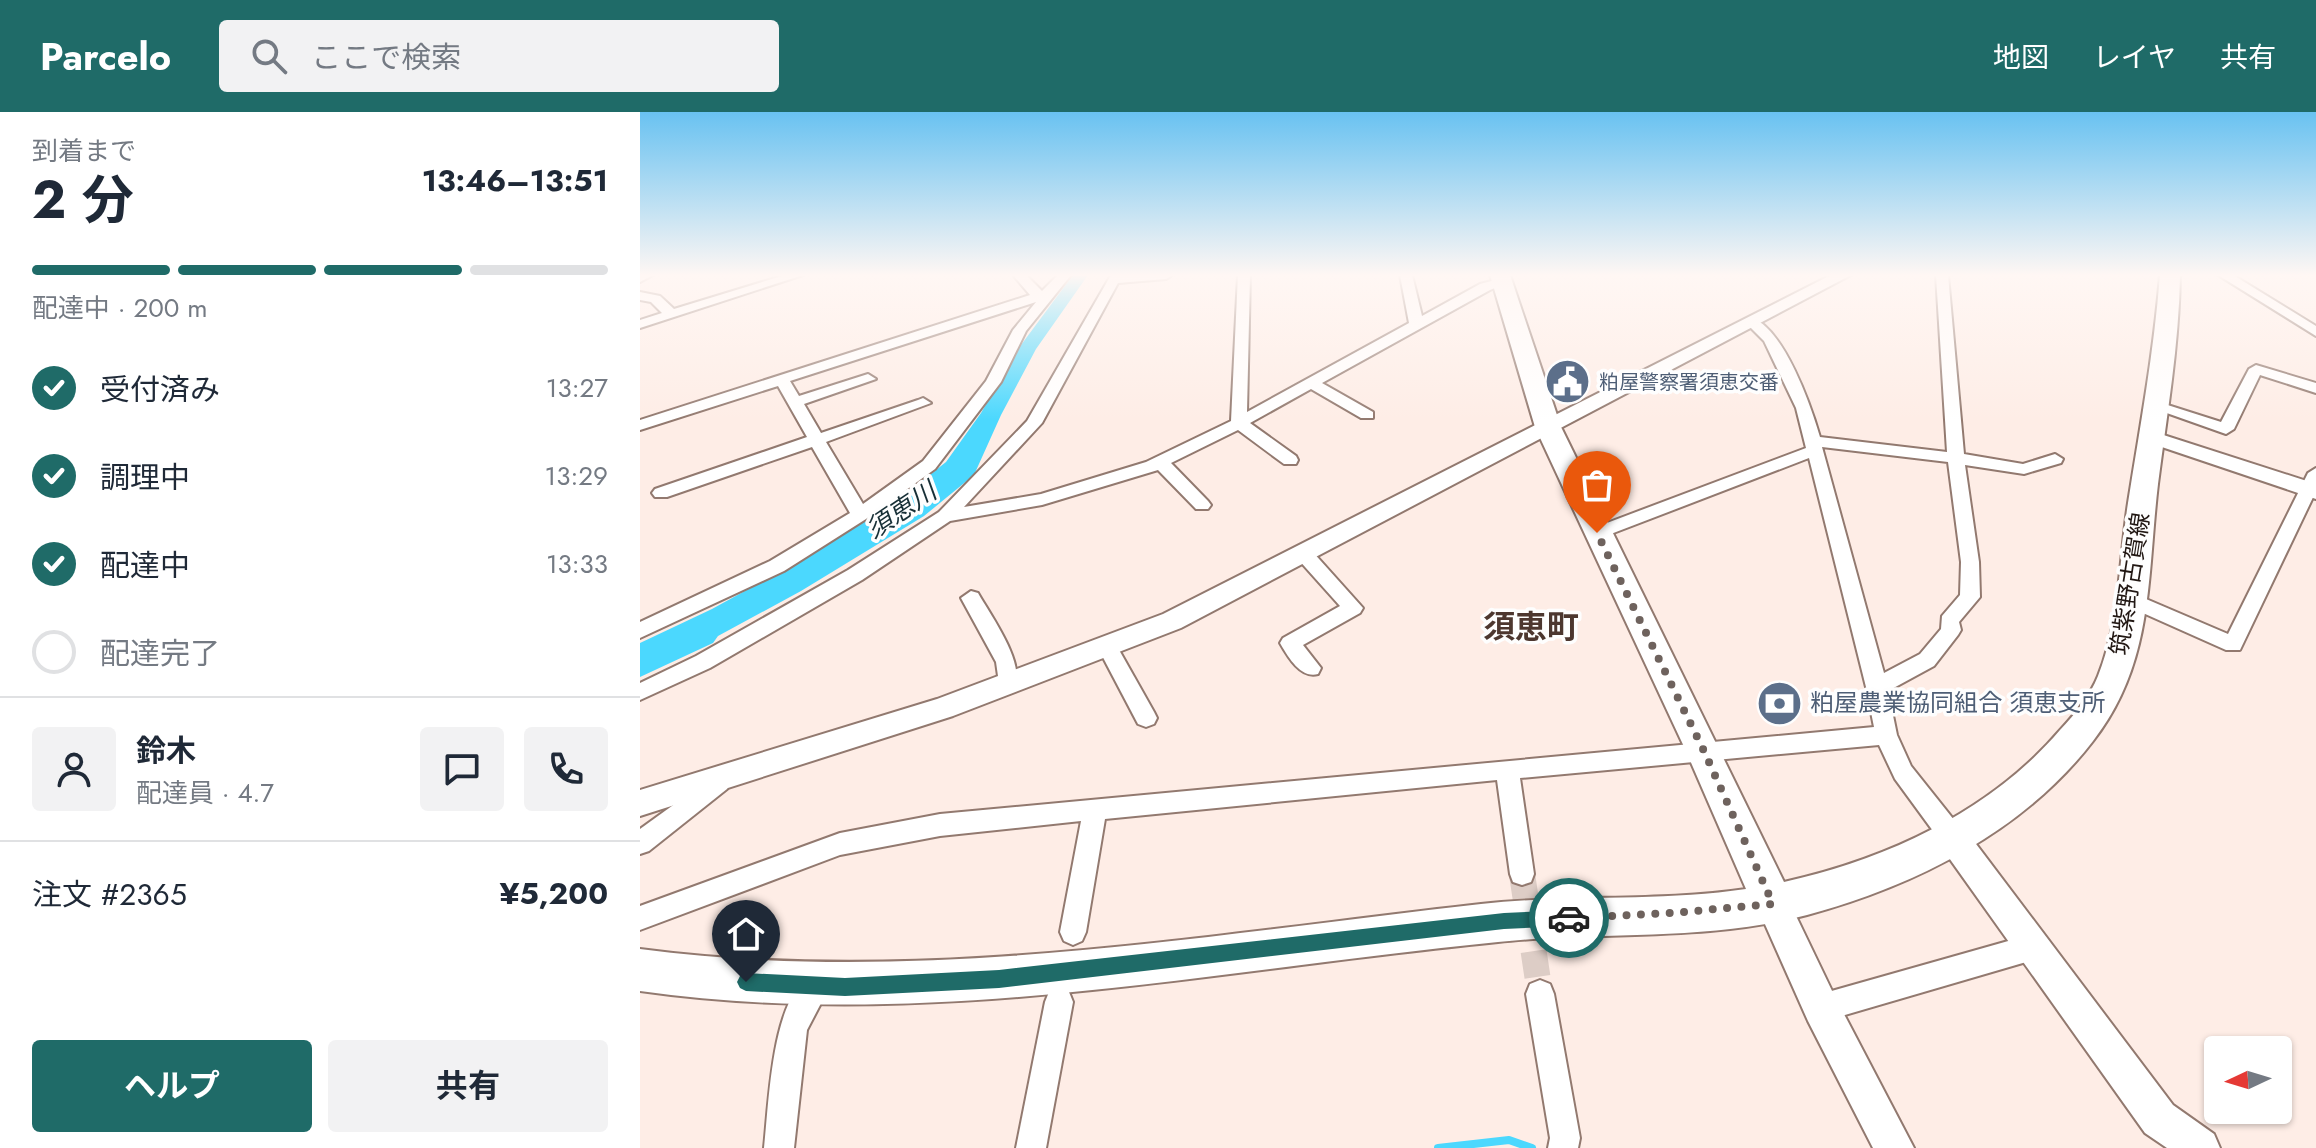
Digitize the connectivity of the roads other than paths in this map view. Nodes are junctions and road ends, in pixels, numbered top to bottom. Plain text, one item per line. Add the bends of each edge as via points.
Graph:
1 (955, 323) edge
2 (1024, 323) edge
3 (1090, 323) edge
4 (1242, 323) edge
5 (1416, 323) edge
6 (1423, 323) edge
7 (1516, 323) edge
8 (1749, 323) edge
9 (1753, 323) edge
10 (1946, 323) edge
11 (2167, 323) edge
12 (1417, 327) junction
13 (868, 379) dead end
14 (782, 380) junction
15 (1313, 384) junction
16 (2316, 388) edge
17 (796, 402) junction
18 (923, 403) dead end
19 (1367, 415) dead end
20 (2153, 422) junction
21 (1239, 423) junction
22 (640, 425) edge
23 (1548, 427) junction
24 (818, 440) junction
25 (1812, 446) junction
26 (1956, 458) junction
27 (2055, 459) dead end
28 (1290, 460) dead end
29 (1160, 462) junction
30 (2313, 484) edge
31 (661, 493) dead end
32 (1202, 505) dead end
33 (860, 515) junction
34 (945, 516) junction
35 (1597, 533) junction
36 (1304, 554) junction
37 (971, 598) dead end
38 (2132, 600) junction
39 (640, 631) edge
40 (1107, 646) junction
41 (1311, 668) dead end
42 (1007, 684) junction
43 (1877, 687) junction
44 (640, 692) edge
45 (1146, 718) dead end
46 (1886, 735) junction
47 (1704, 751) junction
48 (1507, 769) junction
49 (728, 775) junction
50 (640, 803) edge
51 (1095, 810) junction
52 (1953, 838) junction
53 (640, 843) edge
54 (1522, 874) tunnel mouth
55 (1773, 904) junction
56 (640, 918) edge
57 (1073, 932) dead end
58 (2033, 947) junction
59 (640, 970) edge
60 (816, 986) junction
61 (1540, 994) tunnel mouth
62 (1059, 1002) dead end
63 (1821, 1008) junction
64 (779, 1148) edge
65 (1031, 1148) edge
66 (1563, 1148) edge
67 (1894, 1148) edge
68 (2200, 1148) edge

1 - 14 street
2 - 33 street via 993,382 929,465
3 - 34 street via 1034,423
4 - 21 street
5 - 12 street
6 - 12 street
7 - 23 main road
8 - 23 street
9 - 25 street via 1770,339 1804,408
10 - 26 street
11 - 20 main road, 筑紫野古賀線
12 - 15 street
13 - 17 street
14 - 17 street
14 - 22 street
15 - 19 street
15 - 21 street
16 - 20 street via 2256,369 2226,429
17 - 24 street
18 - 24 street
20 - 30 street
20 - 38 main road, 筑紫野古賀線
21 - 28 street
21 - 29 street
23 - 35 main road
23 - 36 street
24 - 31 street
24 - 33 street
25 - 26 street
25 - 35 street
25 - 43 street
26 - 27 street via 2024,469
26 - 43 street via 1970,597 1927,660
29 - 32 street
29 - 34 street via 1042,499
30 - 38 street via 2233,645
33 - 39 street via 777,566
34 - 44 street via 855,575
35 - 47 main road
36 - 40 street via 1172,621
36 - 41 street via 1353,608 1290,643
37 - 42 street via 1006,662
38 - 52 main road, 筑紫野古賀線 via 2115,677 2086,724 2056,761
40 - 42 street
40 - 45 street
42 - 49 street
43 - 46 street
46 - 47 street
46 - 52 street via 1903,772
47 - 48 street
47 - 55 main road
48 - 51 street
48 - 54 street
49 - 50 street
49 - 53 street
51 - 56 street via 940,825 840,844
51 - 57 street
52 - 55 main road, 筑紫野古賀線 via 1881,873
52 - 58 street
55 - 60 main road, 筑紫野古賀線 via 1504,921 999,979
55 - 63 street
58 - 63 street
58 - 68 street via 2159,1119
59 - 60 main road, 筑紫野古賀線
60 - 64 street via 793,1030
61 - 66 street
62 - 65 street
63 - 67 street

